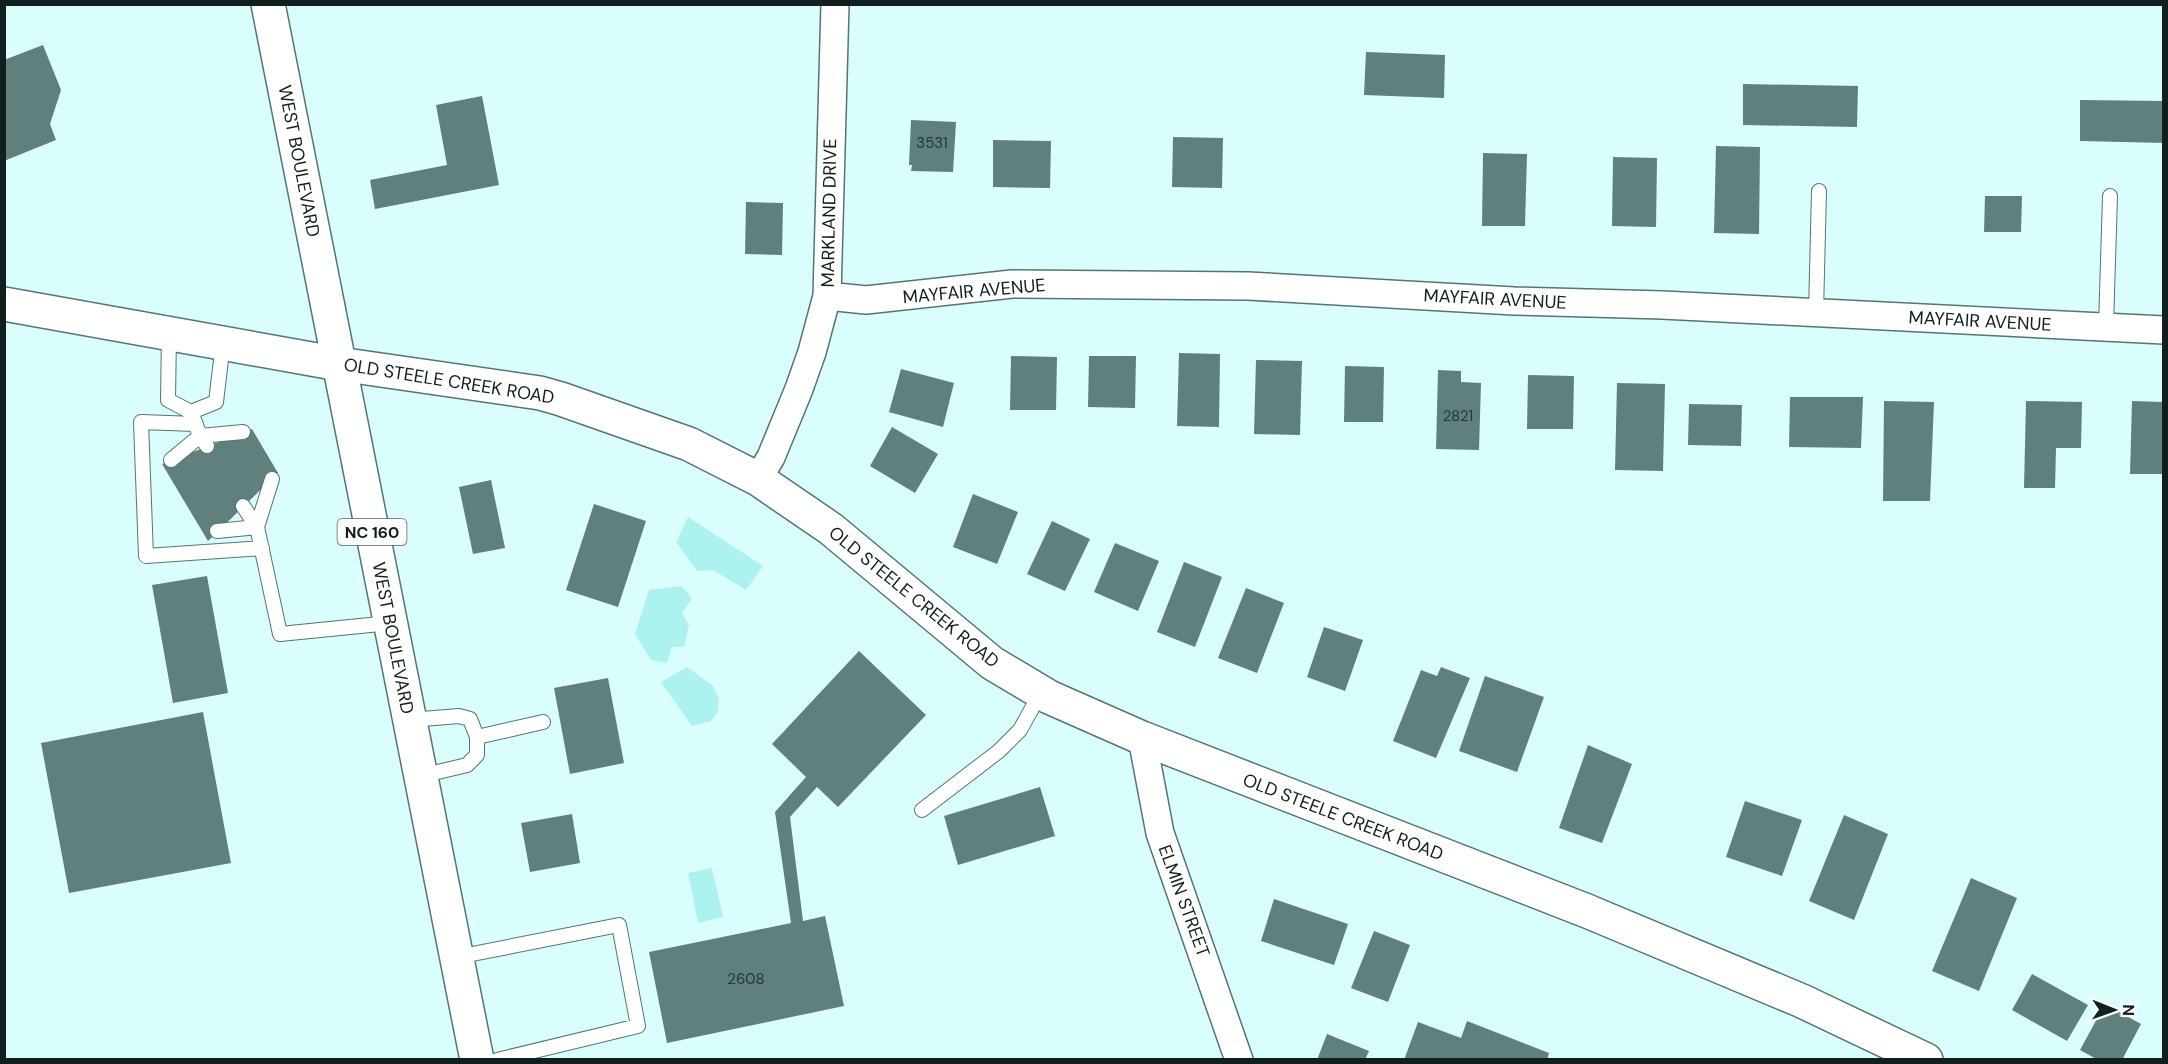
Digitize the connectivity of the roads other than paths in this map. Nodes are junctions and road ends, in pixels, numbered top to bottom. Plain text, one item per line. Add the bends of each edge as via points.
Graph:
1 (268, 4) edge
2 (835, 4) edge
3 (1820, 191) dead end
4 (2110, 196) dead end
5 (827, 296) junction
6 (4, 304) edge
7 (1816, 313) junction
8 (2106, 327) junction
9 (2163, 330) edge
10 (169, 334) junction
11 (223, 343) junction
12 (339, 364) junction
13 (198, 429) junction
14 (243, 432) dead end
15 (171, 460) dead end
16 (272, 479) dead end
17 (758, 479) junction
18 (243, 506) dead end
19 (257, 527) junction
20 (217, 531) dead end
21 (262, 548) junction
22 (390, 623) junction
23 (1041, 692) junction
24 (410, 720) junction
25 (543, 722) dead end
26 (477, 737) junction
27 (1142, 738) junction
28 (421, 776) junction
29 (922, 810) dead end
30 (457, 957) junction
31 (477, 1059) edge
32 (497, 1059) edge
33 (1239, 1059) edge
34 (1926, 1059) edge

1 - 12 main road, WEST BOULEVARD / NC 160
2 - 5 street, MARKLAND DRIVE
3 - 7 lane
4 - 8 lane
5 - 7 street, MAYFAIR AVENUE via 866,300 1012,284 1248,286
5 - 17 street, MARKLAND DRIVE via 799,389
6 - 10 main road, OLD STEELE CREEK ROAD
7 - 8 street, MAYFAIR AVENUE
8 - 9 street, MAYFAIR AVENUE
10 - 11 main road, OLD STEELE CREEK ROAD
10 - 13 lane via 168,400
11 - 12 main road, OLD STEELE CREEK ROAD
11 - 13 lane via 216,402
12 - 17 main road, OLD STEELE CREEK ROAD via 540,393 689,444
12 - 22 main road, WEST BOULEVARD / NC 160
13 - 14 lane
13 - 15 lane
13 - 21 lane via 141,422 146,556
16 - 19 lane
17 - 23 main road, OLD STEELE CREEK ROAD via 831,529 992,663
18 - 19 lane
19 - 20 lane
19 - 21 lane
21 - 22 lane via 280,634
22 - 24 main road, WEST BOULEVARD / NC 160
23 - 27 main road, OLD STEELE CREEK ROAD
23 - 29 lane via 1020,730 999,751
24 - 26 lane via 459,716 470,719
24 - 28 main road, WEST BOULEVARD / NC 160
25 - 26 lane
26 - 28 lane via 477,755 467,765
27 - 33 street, ELMIN STREET via 1160,833
27 - 34 main road, OLD STEELE CREEK ROAD via 1587,911 1802,1001
28 - 30 main road, WEST BOULEVARD / NC 160
30 - 31 main road, WEST BOULEVARD / NC 160
30 - 32 lane via 619,925 638,1026

